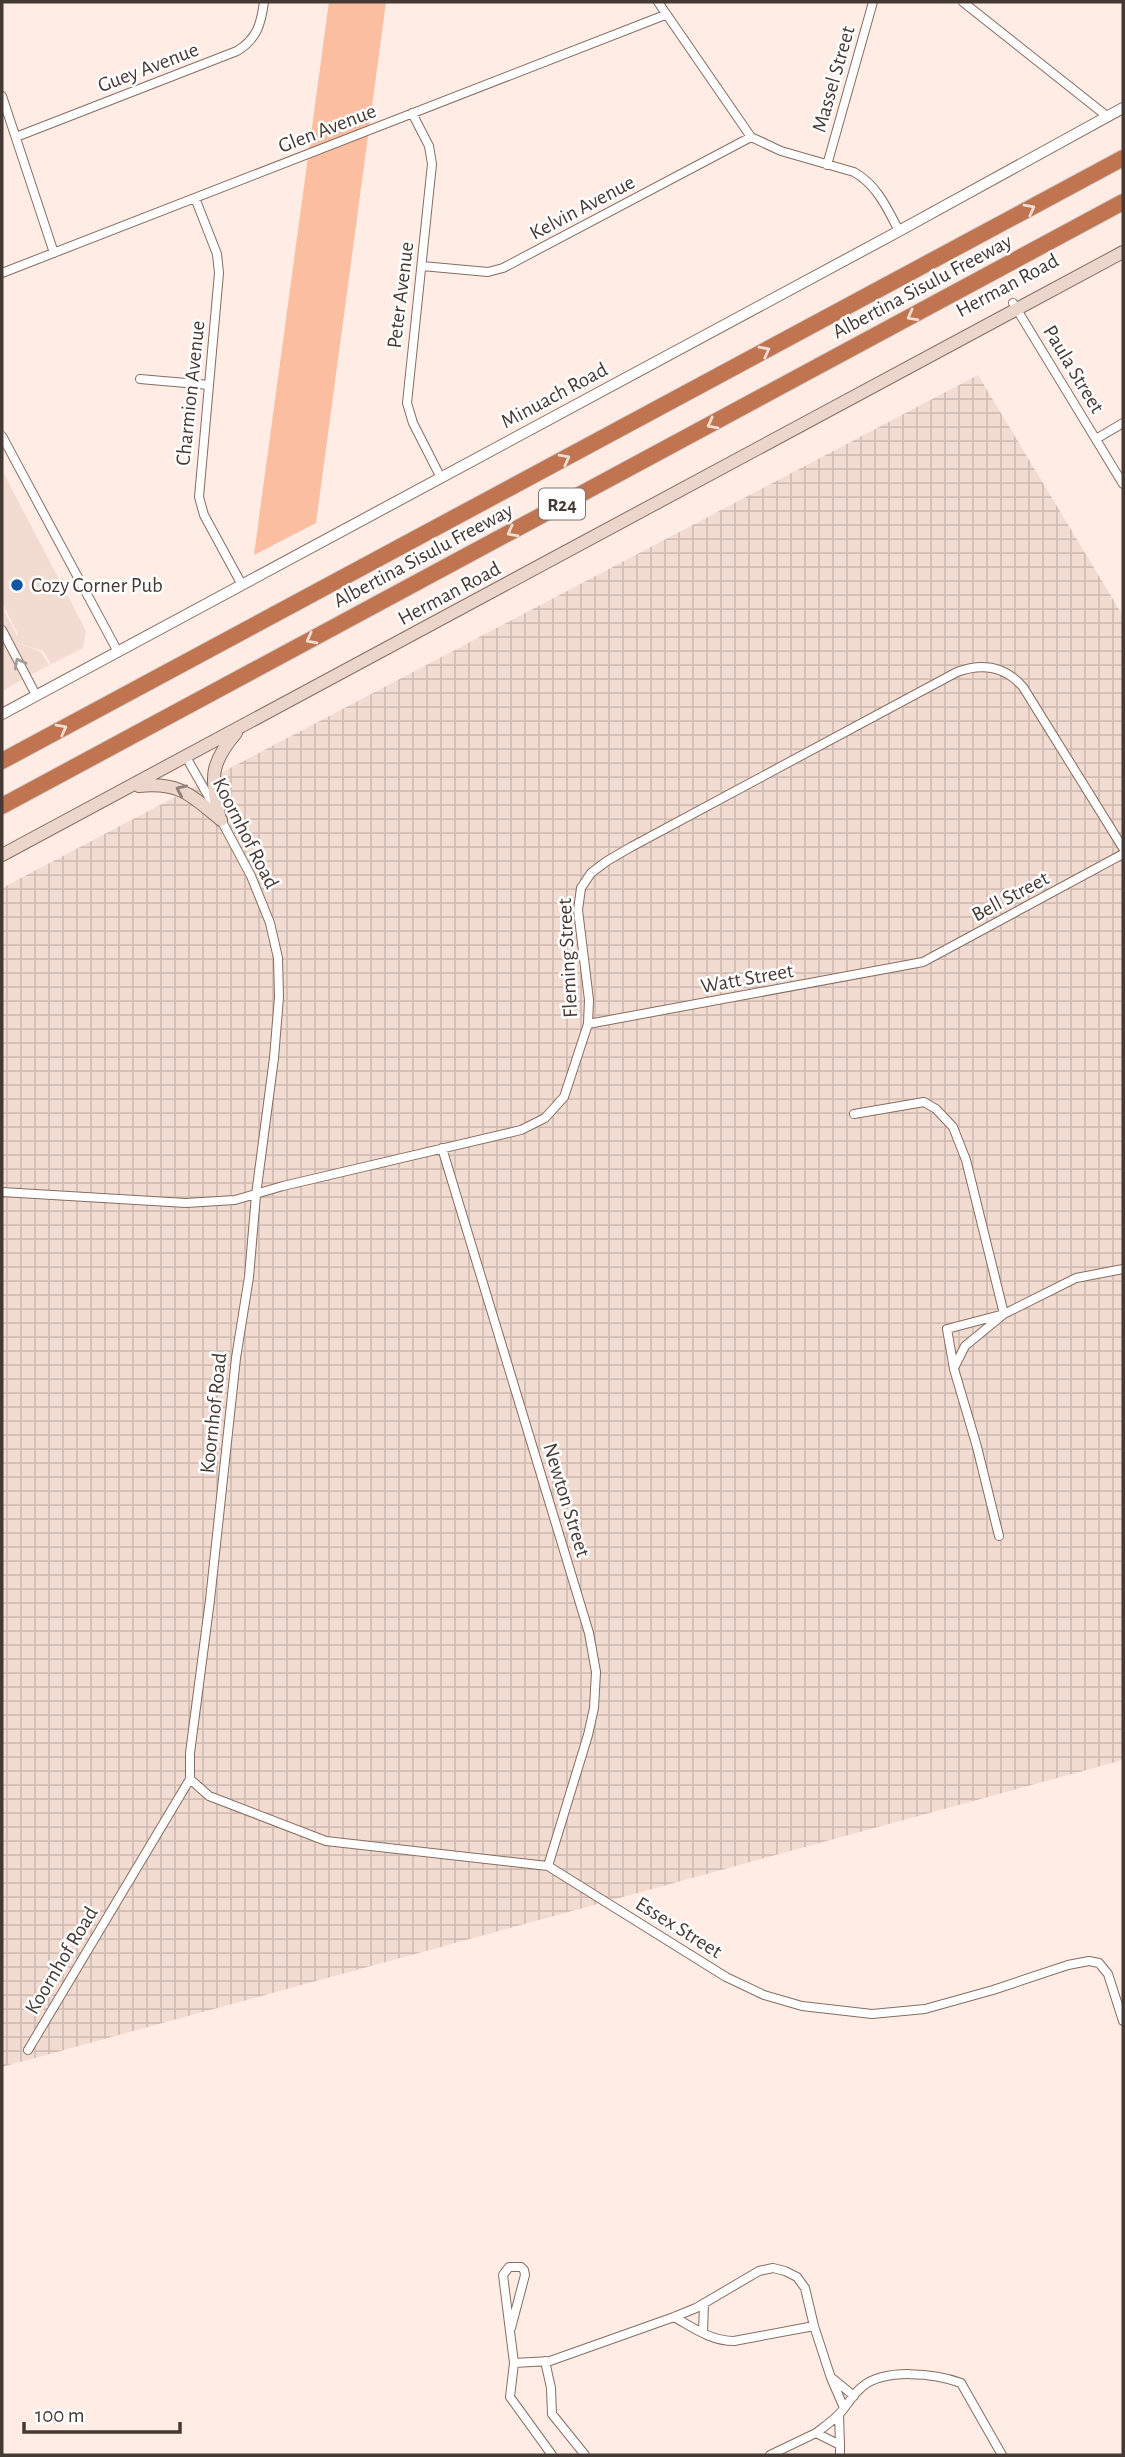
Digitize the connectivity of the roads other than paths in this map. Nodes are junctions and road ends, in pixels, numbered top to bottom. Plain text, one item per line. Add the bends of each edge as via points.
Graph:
1 (264, 2) edge
2 (658, 2) edge
3 (873, 2) edge
4 (963, 2) edge
5 (665, 15) junction
6 (2, 96) edge
7 (1123, 108) edge
8 (412, 113) junction
9 (1108, 117) junction
10 (16, 137) junction
11 (751, 137) junction
12 (1123, 158) edge
13 (828, 165) junction
14 (195, 198) junction
15 (1123, 202) edge
16 (899, 231) junction
17 (1123, 246) edge
18 (1123, 252) edge
19 (54, 253) junction
20 (422, 266) junction
21 (2, 273) edge
22 (1015, 306) junction
23 (140, 379) dead end
24 (209, 385) junction
25 (1123, 423) edge
26 (2, 436) edge
27 (1096, 439) junction
28 (441, 478) junction
29 (1123, 484) edge
30 (242, 585) junction
31 (2, 631) edge
32 (118, 652) junction
33 (36, 695) junction
34 (2, 714) edge
35 (241, 727) junction
36 (186, 757) junction
37 (2, 761) edge
38 (131, 786) junction
39 (2, 806) edge
40 (220, 818) junction
41 (1123, 848) edge
42 (1123, 854) edge
43 (2, 855) edge
44 (911, 965) joint
45 (588, 1024) junction
46 (854, 1114) dead end
47 (442, 1148) junction
48 (2, 1192) edge
49 (256, 1195) junction
50 (1123, 1269) edge
51 (1004, 1314) junction
52 (954, 1369) junction
53 (999, 1536) dead end
54 (190, 1779) junction
55 (548, 1866) junction
56 (1123, 2021) edge
57 (28, 2050) dead end
58 (704, 2303) junction
59 (674, 2317) junction
60 (814, 2326) junction
61 (511, 2328) junction
62 (703, 2333) junction
63 (545, 2361) junction
64 (514, 2363) junction
65 (831, 2378) junction
66 (854, 2396) junction
67 (842, 2411) junction
68 (816, 2433) junction
69 (840, 2445) junction
70 (552, 2455) edge
71 (585, 2455) edge
72 (770, 2455) edge
73 (840, 2455) edge
74 (1002, 2455) edge

1 - 10 street, Guey Avenue via 259,29 240,49
2 - 5 street
3 - 13 street, Massel Street
4 - 9 street
5 - 8 street, Glen Avenue
5 - 11 street
6 - 10 street
7 - 9 street, Minuach Road
8 - 14 street, Glen Avenue
8 - 20 street, Peter Avenue via 432,157
9 - 16 street, Minuach Road
10 - 19 street
11 - 13 street via 768,147
11 - 20 street, Kelvin Avenue via 503,268 488,272
37 -> 12 highway, Albertina Sisulu Freeway / R24
13 - 16 street via 854,172 869,183
14 - 19 street, Glen Avenue
14 - 24 street, Charmion Avenue via 219,266
15 -> 39 highway, Albertina Sisulu Freeway / R24
16 - 28 street, Minuach Road
17 - 22 main road, Herman Road
18 - 22 main road, Herman Road
19 - 21 street, Glen Avenue
20 - 28 street, Peter Avenue via 407,403
22 - 27 street, Paula Street
22 - 35 main road, Herman Road
23 - 24 street
24 - 30 street, Charmion Avenue via 199,497
25 - 27 street
26 - 32 street
27 - 29 street, Paula Street
28 - 30 street, Minuach Road
30 - 32 street, Minuach Road
33 -> 31 street
32 - 33 street, Minuach Road
33 - 34 street, Minuach Road
35 - 36 main road, Herman Road
35 - 40 main road via 222,749 215,766 213,786
36 - 38 main road, Herman Road
36 - 40 street, Koornhof Road
40 -> 38 main road via 178,788
38 - 43 main road, Herman Road
40 - 49 street, Koornhof Road via 262,901 278,958 274,1058
41 - 45 street, Fleming Street via 1023,687 1000,670 968,668 711,803 591,873 581,888 578,910
42 - 44 street, Bell Street
44 - 45 street, Watt Street
45 - 47 street, Fleming Street via 565,1097 552,1112 521,1130
46 - 51 street via 924,1102 953,1127 966,1160
47 - 49 street, Fleming Street
47 - 55 street, Newton Street via 595,1660 588,1735
48 - 49 street, Fleming Street via 186,1203
49 - 54 street, Koornhof Road
50 - 51 street via 1076,1278
51 - 52 street via 965,1346
51 - 52 street via 947,1329
52 - 53 street
54 - 55 street, Essex Street via 209,1796 326,1841
54 - 57 street, Koornhof Road
55 - 56 street, Essex Street via 710,1969 788,2002 850,2013 909,2011 941,2006 1089,1961 1099,1963 1108,1974
58 - 59 street
58 - 60 street via 758,2271 773,2268 797,2277 806,2288
58 - 62 street
59 - 62 street
59 - 63 street
60 - 62 street via 734,2341
60 - 65 street
61 - 61 street via 525,2275 521,2267 509,2267 503,2275
61 - 64 street
63 - 64 street
63 - 71 street via 552,2414
64 - 70 street via 511,2400
65 - 66 street
65 - 67 street
66 - 67 street
66 - 74 street via 867,2383 906,2374 958,2381
67 - 68 street
67 - 69 street
68 - 69 street
68 - 72 street
69 - 73 street

